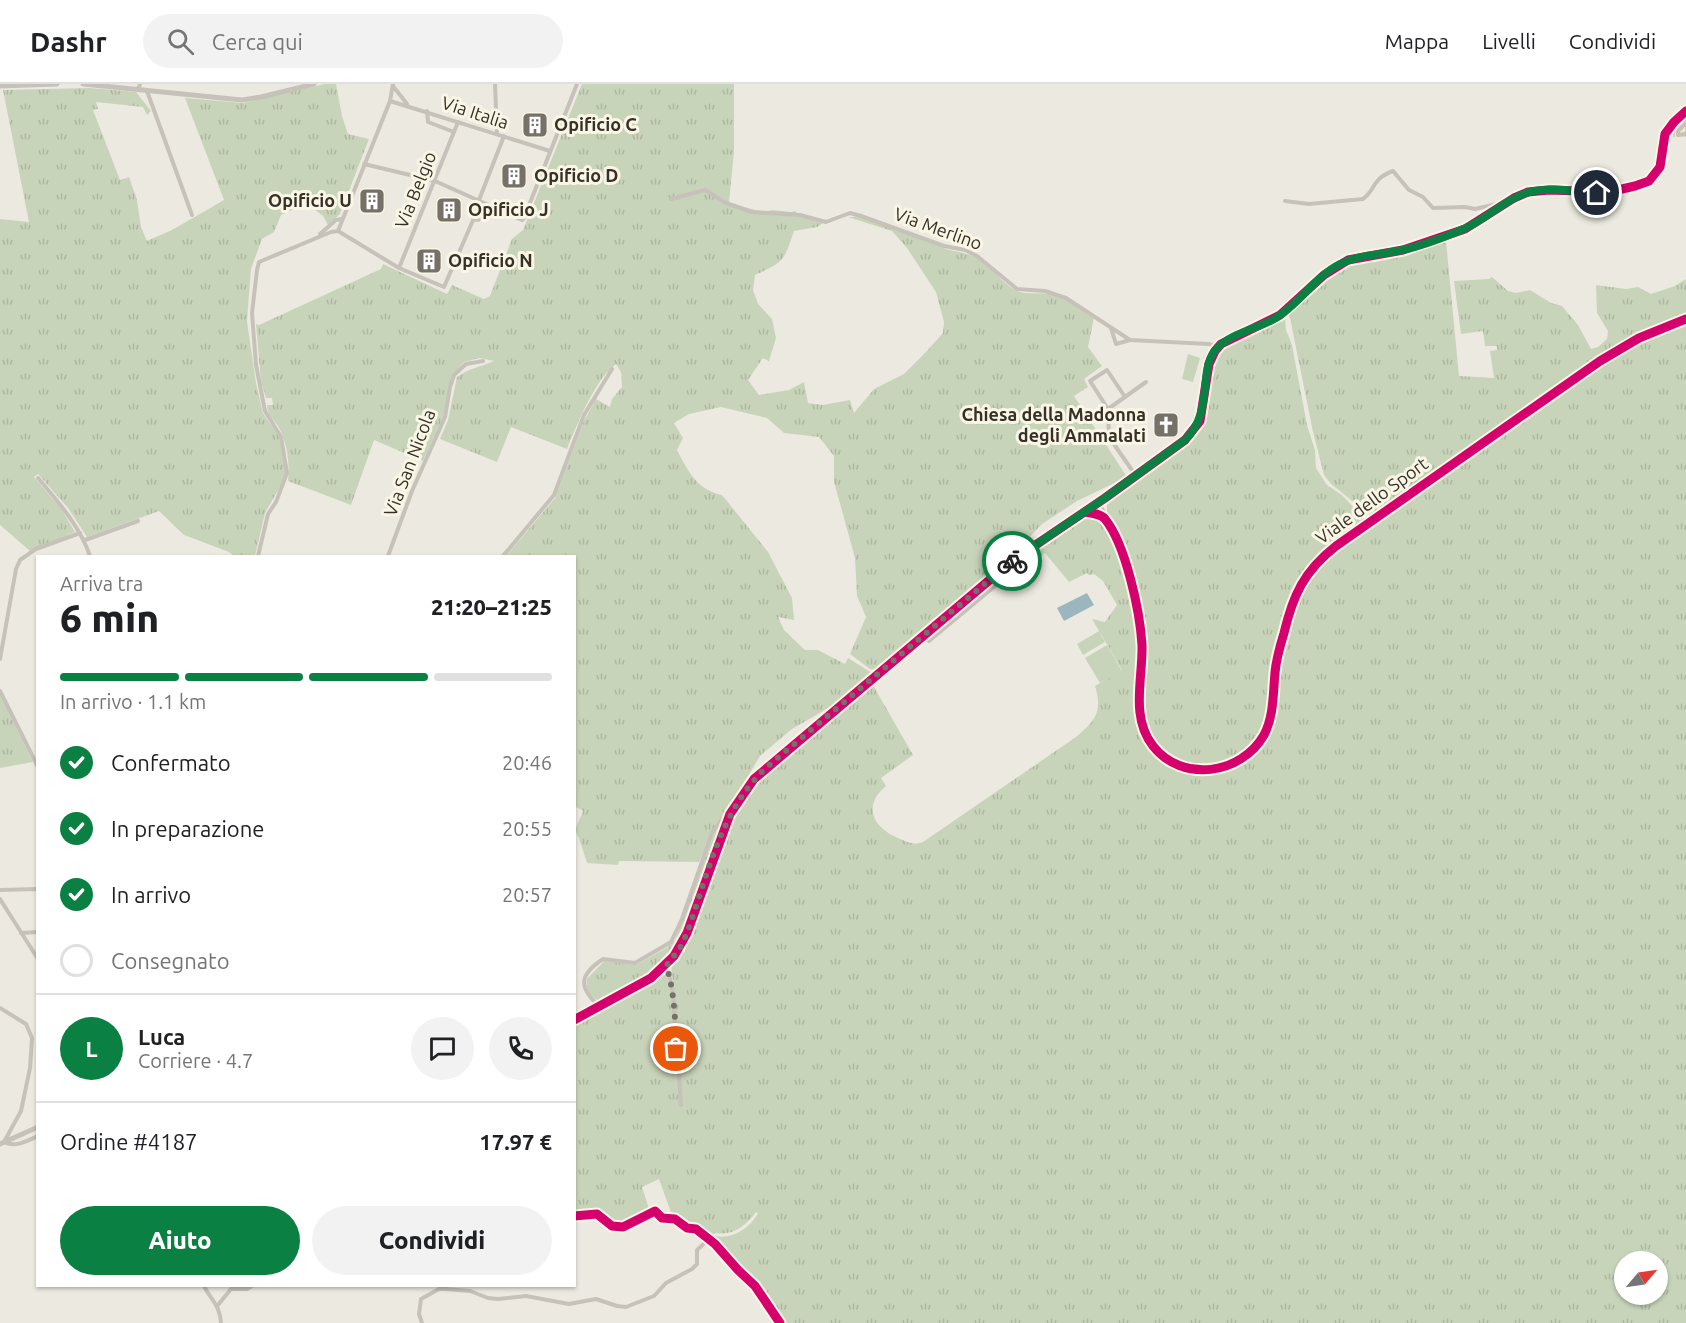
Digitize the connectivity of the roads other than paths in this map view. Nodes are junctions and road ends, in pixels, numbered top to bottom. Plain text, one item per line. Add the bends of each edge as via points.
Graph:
1 (57, 84) edge
2 (83, 84) edge
3 (314, 84) edge
4 (495, 84) edge
5 (577, 84) edge
6 (307, 85) edge
7 (393, 85) edge
8 (0, 86) edge
9 (139, 87) edge
10 (147, 91) junction
11 (390, 101) junction
12 (410, 106) junction
13 (1686, 106) edge
14 (427, 111) junction
15 (1686, 111) edge
16 (1680, 116) junction
17 (458, 122) junction
18 (1686, 123) edge
19 (454, 132) junction
20 (497, 134) junction
21 (1686, 134) edge
22 (504, 136) junction
23 (550, 151) junction
24 (364, 164) junction
25 (435, 182) junction
26 (671, 199) dead end
27 (479, 200) junction
28 (1285, 201) dead end
29 (1508, 201) junction
30 (192, 215) dead end
31 (474, 218) dead end
32 (342, 219) junction
33 (331, 225) junction
34 (336, 230) junction
35 (314, 238) junction
36 (399, 268) junction
37 (1686, 318) edge
38 (1111, 327) junction
39 (1130, 340) junction
40 (1218, 347) junction
41 (483, 361) dead end
42 (612, 369) dead end
43 (1146, 382) dead end
44 (1125, 397) junction
45 (1108, 409) junction
46 (1136, 476) junction
47 (38, 478) dead end
48 (1099, 502) junction
49 (1085, 512) junction
50 (1105, 518) junction
51 (138, 521) dead end
52 (80, 533) junction
53 (85, 540) junction
54 (90, 555) edge
55 (258, 555) edge
56 (388, 555) edge
57 (504, 555) edge
58 (0, 659) edge
59 (0, 691) edge
60 (36, 763) edge
61 (730, 814) junction
62 (36, 889) edge
63 (0, 890) edge
64 (0, 899) edge
65 (36, 932) edge
66 (21, 933) junction
67 (36, 956) edge
68 (666, 966) junction
69 (600, 1006) junction
70 (0, 1008) edge
71 (576, 1019) edge
72 (681, 1105) dead end
73 (36, 1128) edge
74 (36, 1137) edge
75 (2, 1143) edge
76 (576, 1216) edge
77 (708, 1240) junction
78 (204, 1287) edge
79 (250, 1287) edge
80 (218, 1305) junction
81 (221, 1323) edge
82 (422, 1323) edge
83 (780, 1323) edge

1 - 8 street
2 - 9 street
3 - 6 street
4 - 20 street
5 - 23 street
6 - 10 street via 242,100
7 - 11 street
7 - 12 street
9 - 10 street
10 - 30 street
11 - 12 street, Via Italia
11 - 24 street
12 - 14 street, Via Italia
13 - 16 street
14 - 17 street, Via Italia
14 - 19 street via 428,122
15 - 16 street
16 - 29 street via 1665,134 1660,167 1649,181 1609,192 1535,191
17 - 19 street, Via Belgio
17 - 20 street, Via Italia
18 - 21 street via 1678,135
19 - 25 street, Via Belgio
20 - 22 street, Via Italia
22 - 23 street, Via Italia
22 - 27 street
23 - 27 street via 522,220
24 - 25 street
24 - 32 street
25 - 27 street
25 - 36 street, Via Belgio
26 - 38 street, Via Merlino via 705,190 752,212 800,215 826,222 850,213 861,216 971,253 1017,289 1045,291 1065,298
28 - 29 street via 1309,204 1363,199 1379,178 1393,171 1409,190 1433,208 1475,209
29 - 40 street via 1465,229 1403,250 1354,258 1335,267 1280,315
31 - 36 street via 444,287
32 - 33 street
32 - 34 street
33 - 34 street
33 - 35 street
34 - 35 street
34 - 36 street
35 - 55 street via 260,262 257,270 252,313 256,365 265,411 281,437 287,473 268,514
37 - 50 street, Viale dello Sport via 1607,357 1319,560 1291,604 1277,658 1268,726 1249,753 1224,767 1196,770 1178,765 1160,753 1146,736 1140,715 1142,644 1134,593 1125,561
38 - 39 street, Via Merlino
38 - 39 street via 1116,344
39 - 40 street
40 - 46 street via 1209,364 1202,415 1194,430
41 - 56 street, Via San Nicola via 466,364 454,375 445,417
42 - 57 street via 584,415 554,495
43 - 44 street
44 - 45 street
44 - 45 street via 1107,370 1090,381
45 - 46 street via 1109,436
46 - 48 street
47 - 52 street
48 - 49 street
48 - 50 street, Viale dello Sport
49 - 50 street
49 - 61 street via 1007,565 754,779
51 - 53 street
52 - 53 street
52 - 58 street via 36,549 20,560
53 - 54 street
59 - 60 street
61 - 68 street via 687,933
61 - 69 street via 712,833 671,942 635,963 603,959 587,976 583,983 585,991
62 - 63 street
64 - 66 street
65 - 66 street
66 - 67 street
68 - 69 street
68 - 72 street via 673,993
69 - 71 street
70 - 75 street via 26,1024 32,1038 21,1111
73 - 75 street
74 - 75 street via 10,1145
76 - 77 street via 597,1214 612,1226 622,1227 655,1211 662,1218 675,1219 696,1229
77 - 82 street via 697,1250 698,1264 666,1283 654,1296 630,1306 596,1299 568,1304 526,1296 498,1299 470,1291 439,1289 421,1299
77 - 83 street via 755,1286
78 - 80 street
79 - 80 street via 231,1289
80 - 81 street

